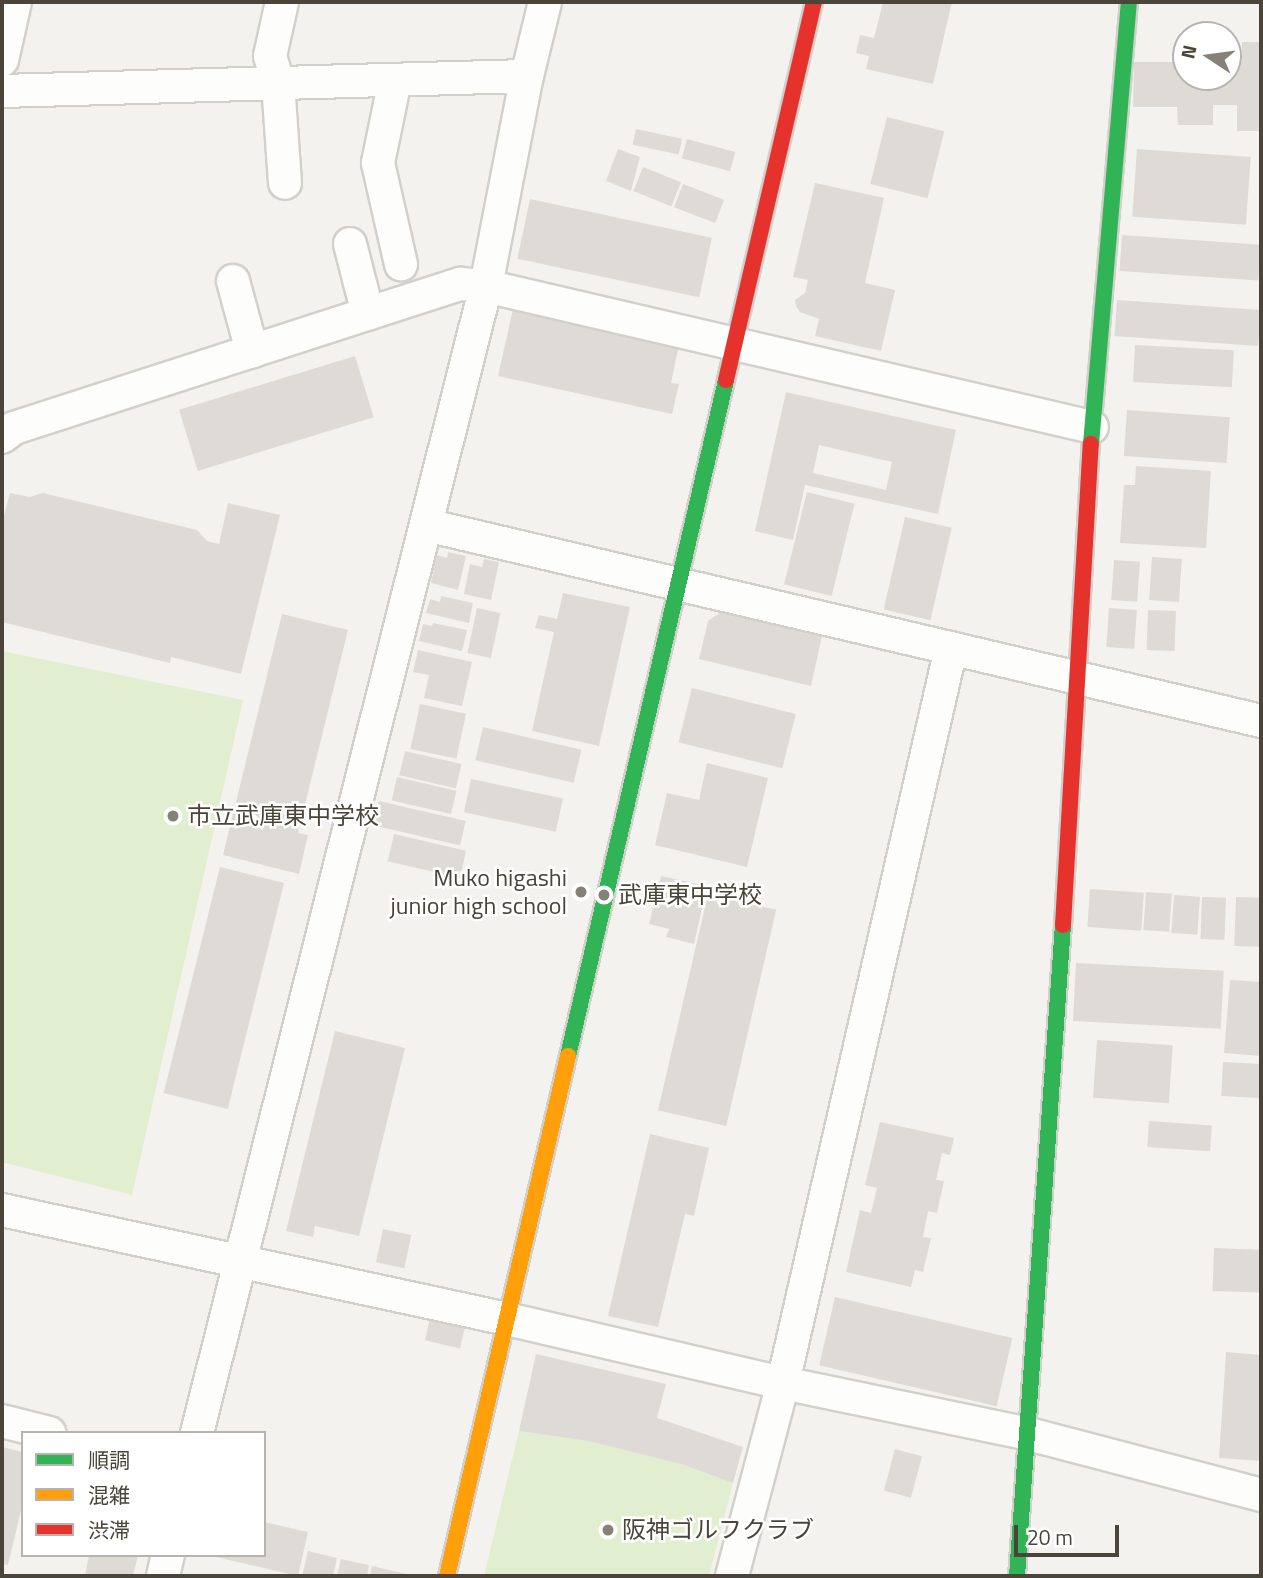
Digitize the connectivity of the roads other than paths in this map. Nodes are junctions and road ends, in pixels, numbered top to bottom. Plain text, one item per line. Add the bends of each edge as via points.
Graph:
1 (15, 2) edge
2 (282, 2) edge
3 (545, 2) edge
4 (814, 2) edge
5 (1129, 2) edge
6 (2, 60) edge
7 (527, 76) junction
8 (395, 80) junction
9 (278, 83) junction
10 (2, 91) edge
11 (285, 183) dead end
12 (350, 244) dead end
13 (401, 264) dead end
14 (233, 281) dead end
15 (486, 286) junction
16 (368, 314) junction
17 (733, 344) junction
18 (252, 351) junction
19 (1092, 427) junction
20 (2, 436) edge
21 (426, 525) junction
22 (677, 584) junction
23 (951, 648) junction
24 (1077, 679) junction
25 (1261, 721) edge
26 (2, 1210) edge
27 (239, 1261) junction
28 (507, 1319) junction
29 (783, 1383) junction
30 (2, 1421) edge
31 (41, 1431) edge
32 (197, 1431) edge
33 (1029, 1434) junction
34 (1261, 1495) edge
35 (168, 1557) edge
36 (163, 1576) edge
37 (446, 1576) edge
38 (732, 1576) edge
39 (1017, 1576) edge

1 - 6 street
2 - 9 street via 270,56
3 - 7 street
4 - 17 street
5 - 19 street
7 - 8 street
7 - 15 street
8 - 9 street
8 - 13 street via 378,163
9 - 10 street
9 - 11 street
12 - 16 street
14 - 18 street
15 - 16 street via 461,284
15 - 17 street
15 - 21 street
16 - 18 street
17 - 19 street
17 - 22 street
18 - 20 street via 14,428
19 - 24 street
21 - 22 street
21 - 27 street
22 - 23 street
22 - 28 street
23 - 24 street
23 - 29 street
24 - 25 street
24 - 33 street
26 - 27 street
27 - 28 street
27 - 32 street
28 - 29 street
28 - 37 street
29 - 33 street
29 - 38 street
30 - 31 street
33 - 34 street
33 - 39 street
35 - 36 street

